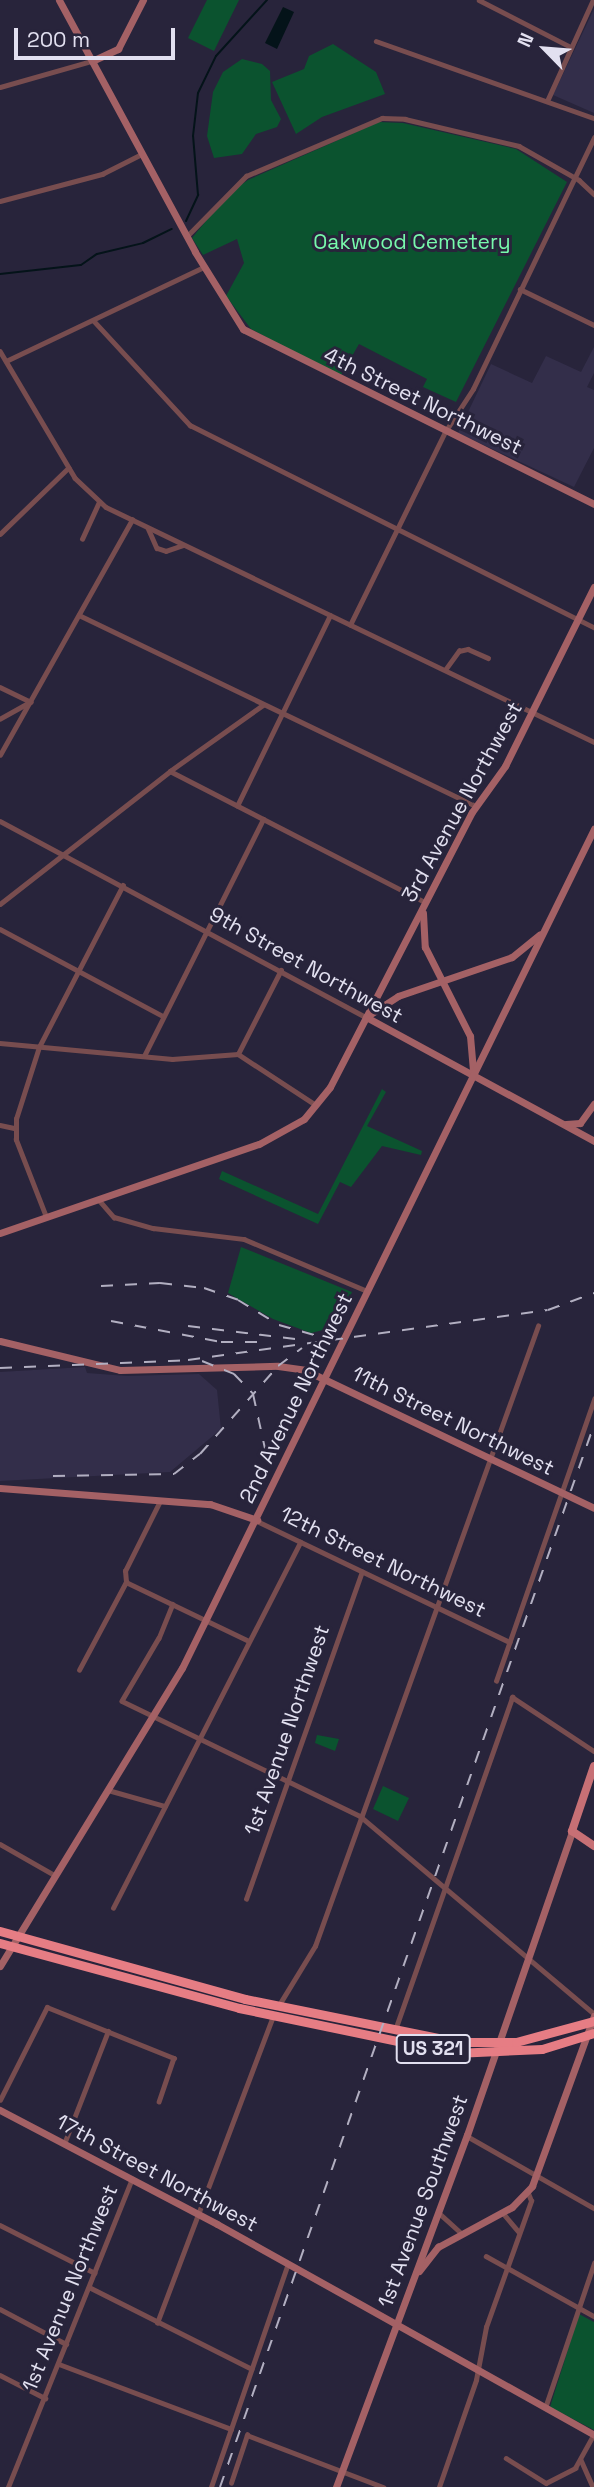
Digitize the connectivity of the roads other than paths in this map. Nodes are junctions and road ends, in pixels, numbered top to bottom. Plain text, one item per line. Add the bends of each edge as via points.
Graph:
1 (59, 0) edge
2 (143, 0) edge
3 (479, 0) edge
4 (593, 0) edge
5 (376, 41) dead end
6 (571, 47) junction
7 (92, 61) junction
8 (0, 87) edge
9 (548, 99) junction
10 (594, 118) edge
11 (594, 138) edge
12 (142, 154) junction
13 (575, 178) junction
14 (594, 194) edge
15 (0, 201) edge
16 (187, 236) junction
17 (204, 267) junction
18 (520, 289) junction
19 (94, 320) junction
20 (594, 325) edge
21 (0, 351) edge
22 (6, 361) junction
23 (445, 432) junction
24 (68, 468) junction
25 (99, 502) junction
26 (594, 504) edge
27 (132, 520) junction
28 (148, 527) junction
29 (397, 529) junction
30 (0, 534) edge
31 (82, 539) dead end
32 (184, 545) junction
33 (594, 587) edge
34 (79, 615) junction
35 (330, 615) junction
36 (578, 619) junction
37 (350, 625) junction
38 (594, 627) edge
39 (488, 658) dead end
40 (445, 670) junction
41 (0, 687) edge
42 (31, 702) junction
43 (264, 705) junction
44 (533, 712) junction
45 (284, 714) junction
46 (0, 719) edge
47 (594, 742) edge
48 (0, 755) edge
49 (170, 771) junction
50 (237, 806) junction
51 (475, 806) junction
52 (263, 819) junction
53 (0, 821) edge
54 (594, 829) edge
55 (65, 854) junction
56 (123, 886) junction
57 (426, 902) junction
58 (0, 904) edge
59 (544, 928) junction
60 (0, 929) edge
61 (208, 930) junction
62 (281, 970) junction
63 (79, 971) junction
64 (442, 981) junction
65 (163, 1016) junction
66 (366, 1017) junction
67 (0, 1043) edge
68 (39, 1047) junction
69 (238, 1054) junction
70 (144, 1056) junction
71 (473, 1074) junction
72 (594, 1104) edge
73 (316, 1105) junction
74 (566, 1124) junction
75 (0, 1125) edge
76 (15, 1128) junction
77 (581, 1133) junction
78 (594, 1140) edge
79 (99, 1200) junction
80 (46, 1217) junction
81 (0, 1233) edge
82 (367, 1291) junction
83 (538, 1326) dead end
84 (0, 1341) edge
85 (327, 1380) junction
86 (594, 1399) edge
87 (489, 1458) junction
88 (0, 1488) edge
89 (561, 1492) junction
90 (160, 1500) junction
91 (594, 1508) edge
92 (257, 1520) junction
93 (300, 1542) junction
94 (362, 1572) junction
95 (126, 1582) junction
96 (173, 1604) junction
97 (436, 1606) junction
98 (207, 1620) junction
99 (249, 1641) junction
100 (509, 1642) junction
101 (79, 1671) dead end
102 (496, 1681) dead end
103 (155, 1717) junction
104 (198, 1739) junction
105 (594, 1751) edge
106 (594, 1766) edge
107 (288, 1782) junction
108 (108, 1790) junction
109 (165, 1806) junction
110 (360, 1816) junction
111 (572, 1831) junction
112 (0, 1844) edge
113 (594, 1846) edge
114 (57, 1877) junction
115 (443, 1885) junction
116 (246, 1899) dead end
117 (113, 1909) dead end
118 (0, 1931) edge
119 (18, 1937) junction
120 (0, 1942) edge
121 (12, 1947) junction
122 (528, 1959) junction
123 (0, 1966) edge
124 (275, 2011) junction
125 (594, 2017) edge
126 (108, 2031) junction
127 (395, 2031) junction
128 (594, 2033) edge
129 (0, 2100) edge
130 (159, 2102) dead end
131 (0, 2110) edge
132 (467, 2135) junction
133 (64, 2144) junction
134 (537, 2176) junction
135 (132, 2179) junction
136 (528, 2193) junction
137 (594, 2208) edge
138 (438, 2212) junction
139 (502, 2212) junction
140 (196, 2213) junction
141 (0, 2225) edge
142 (460, 2232) junction
143 (519, 2238) junction
144 (486, 2256) dead end
145 (594, 2263) edge
146 (288, 2264) junction
147 (507, 2267) junction
148 (95, 2273) junction
149 (89, 2287) junction
150 (409, 2291) junction
151 (579, 2307) junction
152 (0, 2309) edge
153 (594, 2316) edge
154 (157, 2323) junction
155 (397, 2325) junction
156 (66, 2344) junction
157 (59, 2364) junction
158 (253, 2369) junction
159 (478, 2373) junction
160 (0, 2375) edge
161 (45, 2398) junction
162 (545, 2409) junction
163 (231, 2429) junction
164 (594, 2435) edge
165 (506, 2458) dead end
166 (580, 2459) junction
167 (342, 2472) junction
168 (231, 2483) dead end
169 (593, 2484) edge
170 (8, 2487) edge
171 (211, 2487) edge
172 (336, 2487) edge
173 (383, 2487) edge
174 (439, 2487) edge

1 - 7 main road
2 - 7 main road via 118,49
3 - 6 street
4 - 6 street
5 - 9 street
6 - 9 street
7 - 8 street
7 - 12 main road
9 - 10 street
11 - 13 street
12 - 15 street via 96,176
12 - 16 main road
13 - 14 street
13 - 16 street via 509,143 382,118 246,176
13 - 18 street
16 - 17 main road
17 - 19 street
17 - 23 main road, 4th Street Northwest via 240,326
18 - 20 street
18 - 23 street via 473,389
19 - 22 street
19 - 29 street via 190,425
21 - 22 street
22 - 24 street
23 - 26 main road, 4th Street Northwest
23 - 29 street
24 - 25 street
24 - 30 street
25 - 27 street
25 - 31 street
27 - 28 street
27 - 34 street
28 - 32 street
28 - 32 street via 157,548 166,551
29 - 36 street
29 - 37 street
32 - 35 street
33 - 36 main road, 3rd Avenue Northwest
34 - 42 street
34 - 43 street
35 - 37 street
35 - 45 street
36 - 38 street
36 - 44 main road, 3rd Avenue Northwest
37 - 40 street
39 - 40 street via 468,649 459,651
40 - 44 street
41 - 42 street
42 - 46 street
42 - 48 street
43 - 45 street
43 - 49 street
44 - 47 street
44 - 51 main road, 3rd Avenue Northwest via 505,766
45 - 50 street
45 - 51 street
49 - 50 street
49 - 55 street
50 - 52 street
51 - 57 main road, 3rd Avenue Northwest
52 - 57 street
52 - 61 street
53 - 55 street, 9th Street Northwest
54 - 59 main road, 2nd Avenue Northwest
55 - 56 street, 9th Street Northwest
55 - 58 street
56 - 61 street, 9th Street Northwest
56 - 63 street
57 - 64 main road via 422,936
57 - 66 main road, 3rd Avenue Northwest
59 - 64 main road via 512,957
59 - 71 main road, 2nd Avenue Northwest
60 - 63 street
61 - 62 street, 9th Street Northwest
61 - 65 street
62 - 66 street, 9th Street Northwest
62 - 69 street
63 - 65 street
63 - 68 street
64 - 66 main road via 391,1000
64 - 71 main road via 470,1036
65 - 70 street
66 - 71 main road, 9th Street Northwest
66 - 73 main road, 3rd Avenue Northwest
67 - 68 street
68 - 70 street
68 - 76 street
69 - 70 street via 190,1059
69 - 73 street
71 - 74 main road, 9th Street Northwest
71 - 82 main road, 2nd Avenue Northwest
72 - 74 main road via 580,1123
72 - 77 main road
73 - 79 main road, 3rd Avenue Northwest via 293,1127 260,1144
74 - 77 main road, 9th Street Northwest
75 - 76 street
76 - 80 street
77 - 78 main road, 9th Street Northwest
79 - 80 main road, 3rd Avenue Northwest
79 - 82 street via 114,1217 153,1228 237,1237
80 - 81 main road, 3rd Avenue Northwest
82 - 85 main road, 2nd Avenue Northwest
83 - 87 street
84 - 85 main road, 11th Street Northwest via 120,1370 278,1366
85 - 87 main road, 11th Street Northwest
85 - 92 main road, 2nd Avenue Northwest
86 - 89 street
87 - 89 main road, 11th Street Northwest
87 - 97 street
88 - 90 main road, 12th Street Northwest
89 - 91 main road, 11th Street Northwest
89 - 100 street
90 - 92 main road, 12th Street Northwest via 220,1506
90 - 95 street via 125,1571
92 - 93 street, 12th Street Northwest
92 - 98 main road, 2nd Avenue Northwest
93 - 94 street, 12th Street Northwest
93 - 99 street
94 - 97 street, 12th Street Northwest
94 - 107 street, 1st Avenue Northwest
95 - 96 street
95 - 101 street
96 - 98 street
96 - 103 street via 122,1701
97 - 100 street, 12th Street Northwest
97 - 110 street
98 - 99 street
98 - 103 main road, 2nd Avenue Northwest
99 - 104 street
100 - 102 street
103 - 104 street
103 - 108 main road, 2nd Avenue Northwest
104 - 107 street
104 - 109 street
105 - 115 street via 512,1696
106 - 111 main road, 1st Avenue Southwest
107 - 110 street
107 - 116 street, 1st Avenue Northwest
108 - 109 street
108 - 114 main road, 2nd Avenue Northwest
109 - 117 street
110 - 115 street
110 - 124 street via 312,1954
111 - 113 main road
111 - 122 main road, 1st Avenue Southwest
112 - 114 street
114 - 119 main road, 2nd Avenue Northwest
115 - 122 street
115 - 127 street
118 - 119 highway, US 321
119 - 121 main road, 2nd Avenue Northwest
119 - 124 highway, US 321
120 - 121 highway, US 321
121 - 123 main road, 2nd Avenue Northwest
121 - 124 highway, US 321
122 - 125 street
122 - 132 main road, 1st Avenue Southwest
124 - 127 highway, US 321
124 - 128 highway, US 321 via 408,2045 484,2055 542,2049
124 - 140 street
125 - 127 highway, US 321 via 542,2038 506,2043 458,2042
125 - 134 main road
126 - 129 street via 47,2007
126 - 130 street via 174,2058
126 - 133 street
131 - 133 main road, 17th Street Northwest
132 - 134 street
132 - 138 main road, 1st Avenue Southwest
133 - 135 main road, 17th Street Northwest
134 - 136 main road
134 - 137 street
135 - 140 main road, 17th Street Northwest
135 - 148 street, 1st Avenue Northwest
136 - 139 main road
136 - 143 street via 531,2202
138 - 142 street
138 - 150 main road, 1st Avenue Southwest
139 - 142 main road
139 - 143 street via 516,2224
140 - 146 main road, 17th Street Northwest
140 - 154 street
141 - 148 street
142 - 150 main road via 433,2251
143 - 147 street
144 - 147 street
145 - 151 street
146 - 155 main road, 17th Street Northwest
146 - 158 street
147 - 151 street
147 - 159 street via 483,2336
148 - 149 street, 1st Avenue Northwest
149 - 154 street
149 - 156 street, 1st Avenue Northwest
150 - 155 main road, 1st Avenue Southwest
151 - 153 street
151 - 162 street
152 - 156 street
154 - 158 street
155 - 159 main road, 17th Street Northwest
155 - 167 main road, 1st Avenue Southwest
156 - 157 street, 1st Avenue Northwest
157 - 161 street, 1st Avenue Northwest
157 - 163 street
158 - 163 street
159 - 162 main road, 17th Street Northwest
159 - 174 street
160 - 161 street
161 - 170 street, 1st Avenue Northwest
162 - 164 main road, 17th Street Northwest
163 - 171 street
164 - 166 street
165 - 166 street via 543,2483 571,2471
166 - 169 street
167 - 168 street via 247,2435
167 - 172 main road, 1st Avenue Southwest
167 - 173 street

